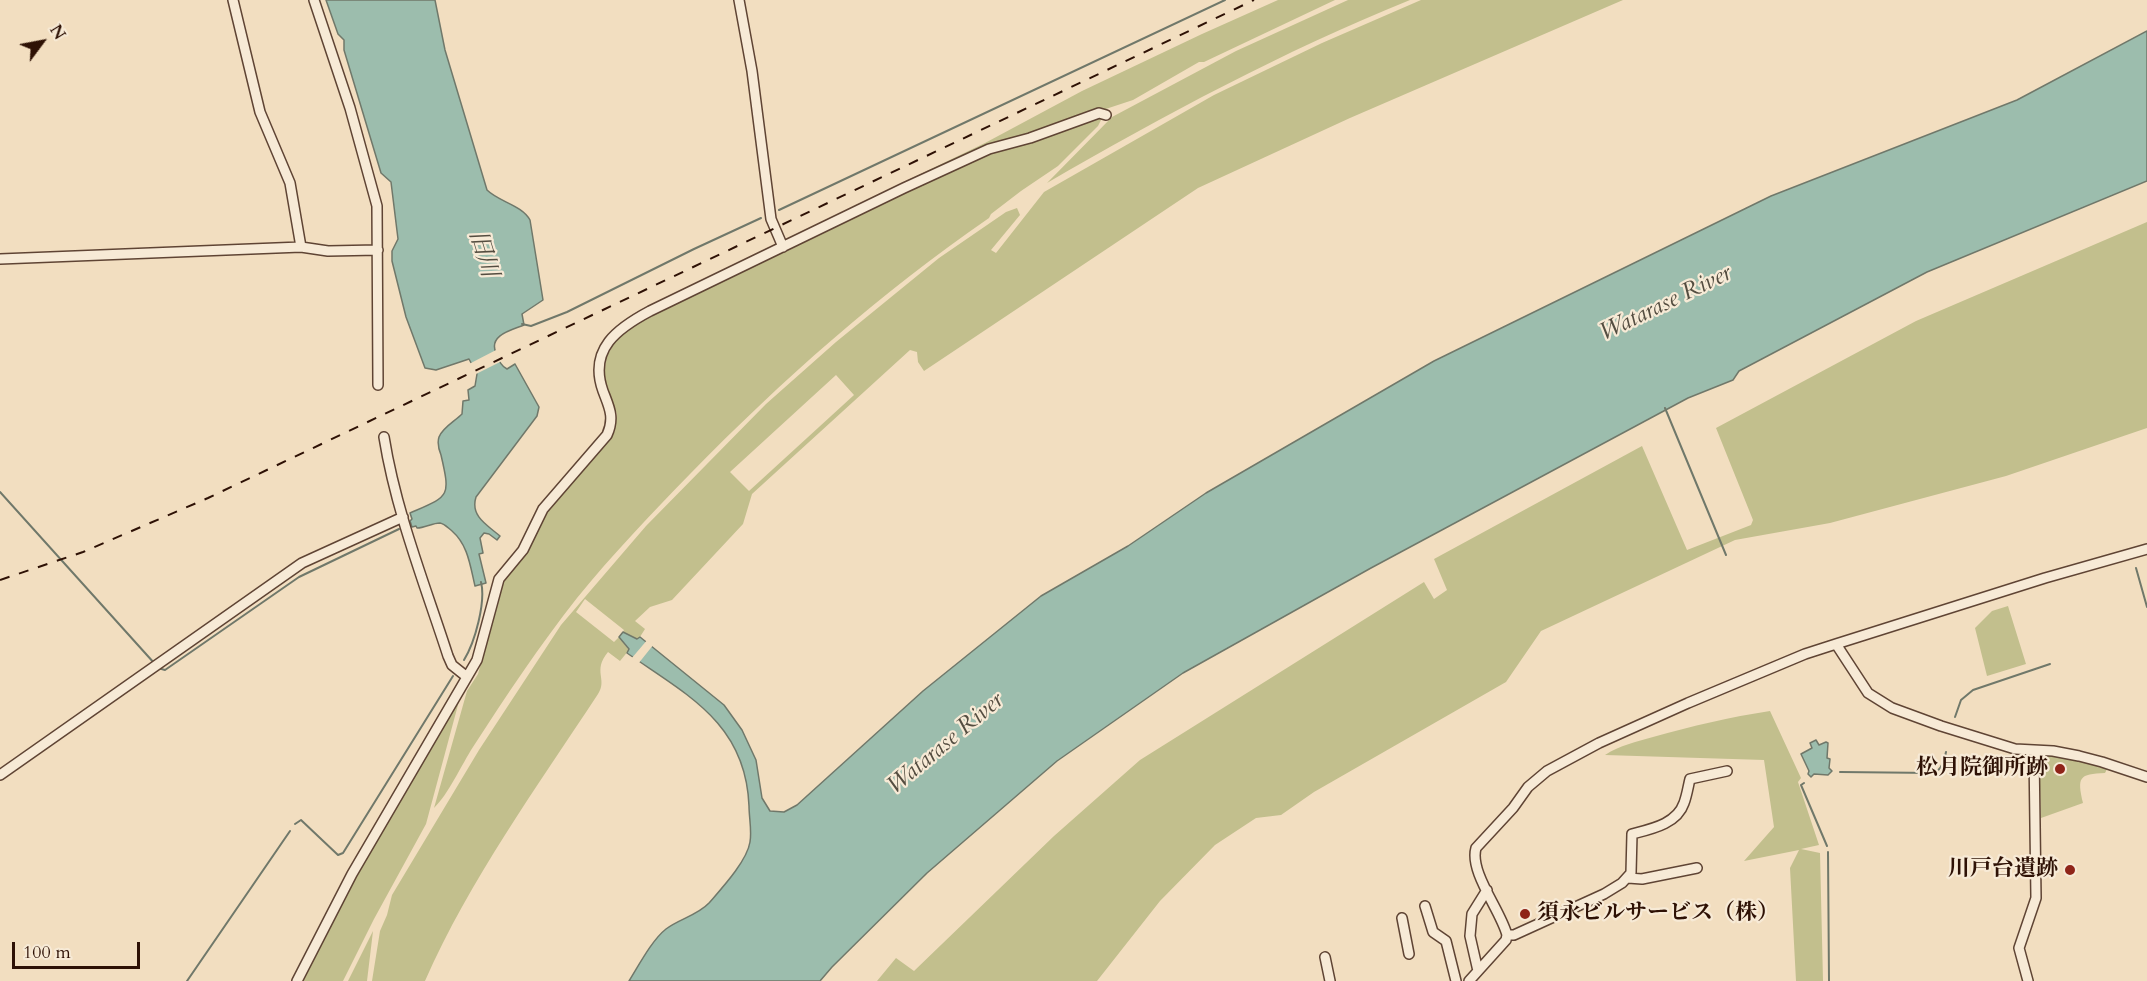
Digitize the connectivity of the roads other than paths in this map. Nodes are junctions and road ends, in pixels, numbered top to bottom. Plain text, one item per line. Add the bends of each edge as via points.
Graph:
1 (233, 0) edge
2 (314, 0) edge
3 (739, 0) edge
4 (1106, 115) dead end
5 (301, 247) junction
6 (783, 247) junction
7 (378, 250) junction
8 (0, 259) edge
9 (378, 385) dead end
10 (384, 437) dead end
11 (403, 517) junction
12 (2147, 549) edge
13 (1836, 644) junction
14 (467, 677) junction
15 (2034, 752) junction
16 (1727, 771) dead end
17 (0, 775) edge
18 (2147, 777) edge
19 (1697, 868) dead end
20 (1628, 878) junction
21 (1487, 890) junction
22 (1425, 906) dead end
23 (1402, 918) dead end
24 (1507, 935) junction
25 (1409, 954) dead end
26 (1325, 957) dead end
27 (1478, 971) junction
28 (297, 981) edge
29 (1330, 981) edge
30 (1456, 981) edge
31 (1469, 981) edge
32 (2028, 981) edge

1 - 5 street via 260,112 290,183
2 - 7 street via 371,180 377,206
3 - 6 street via 771,219
4 - 6 street via 1098,113 989,149
5 - 7 street
5 - 8 street
6 - 14 street via 638,317 609,341 600,369 612,414 607,435 543,509 523,550 499,579 477,660
7 - 9 street
10 - 11 street
11 - 14 street via 448,656 452,665
11 - 17 street via 302,563
12 - 13 street
13 - 15 street via 1860,683 1878,701 1941,726
13 - 21 street via 1688,703 1547,771 1528,787 1476,848 1475,859
14 - 28 street via 362,856
15 - 18 street via 2091,759
15 - 32 street via 2036,898 2019,948
16 - 20 street via 1690,779 1680,812 1658,828 1632,834 1633,862
19 - 20 street
20 - 24 street via 1604,894
21 - 24 street
21 - 27 street via 1472,914 1470,936
22 - 30 street via 1433,932 1446,941
23 - 25 street
24 - 27 street
26 - 29 street
27 - 31 street

